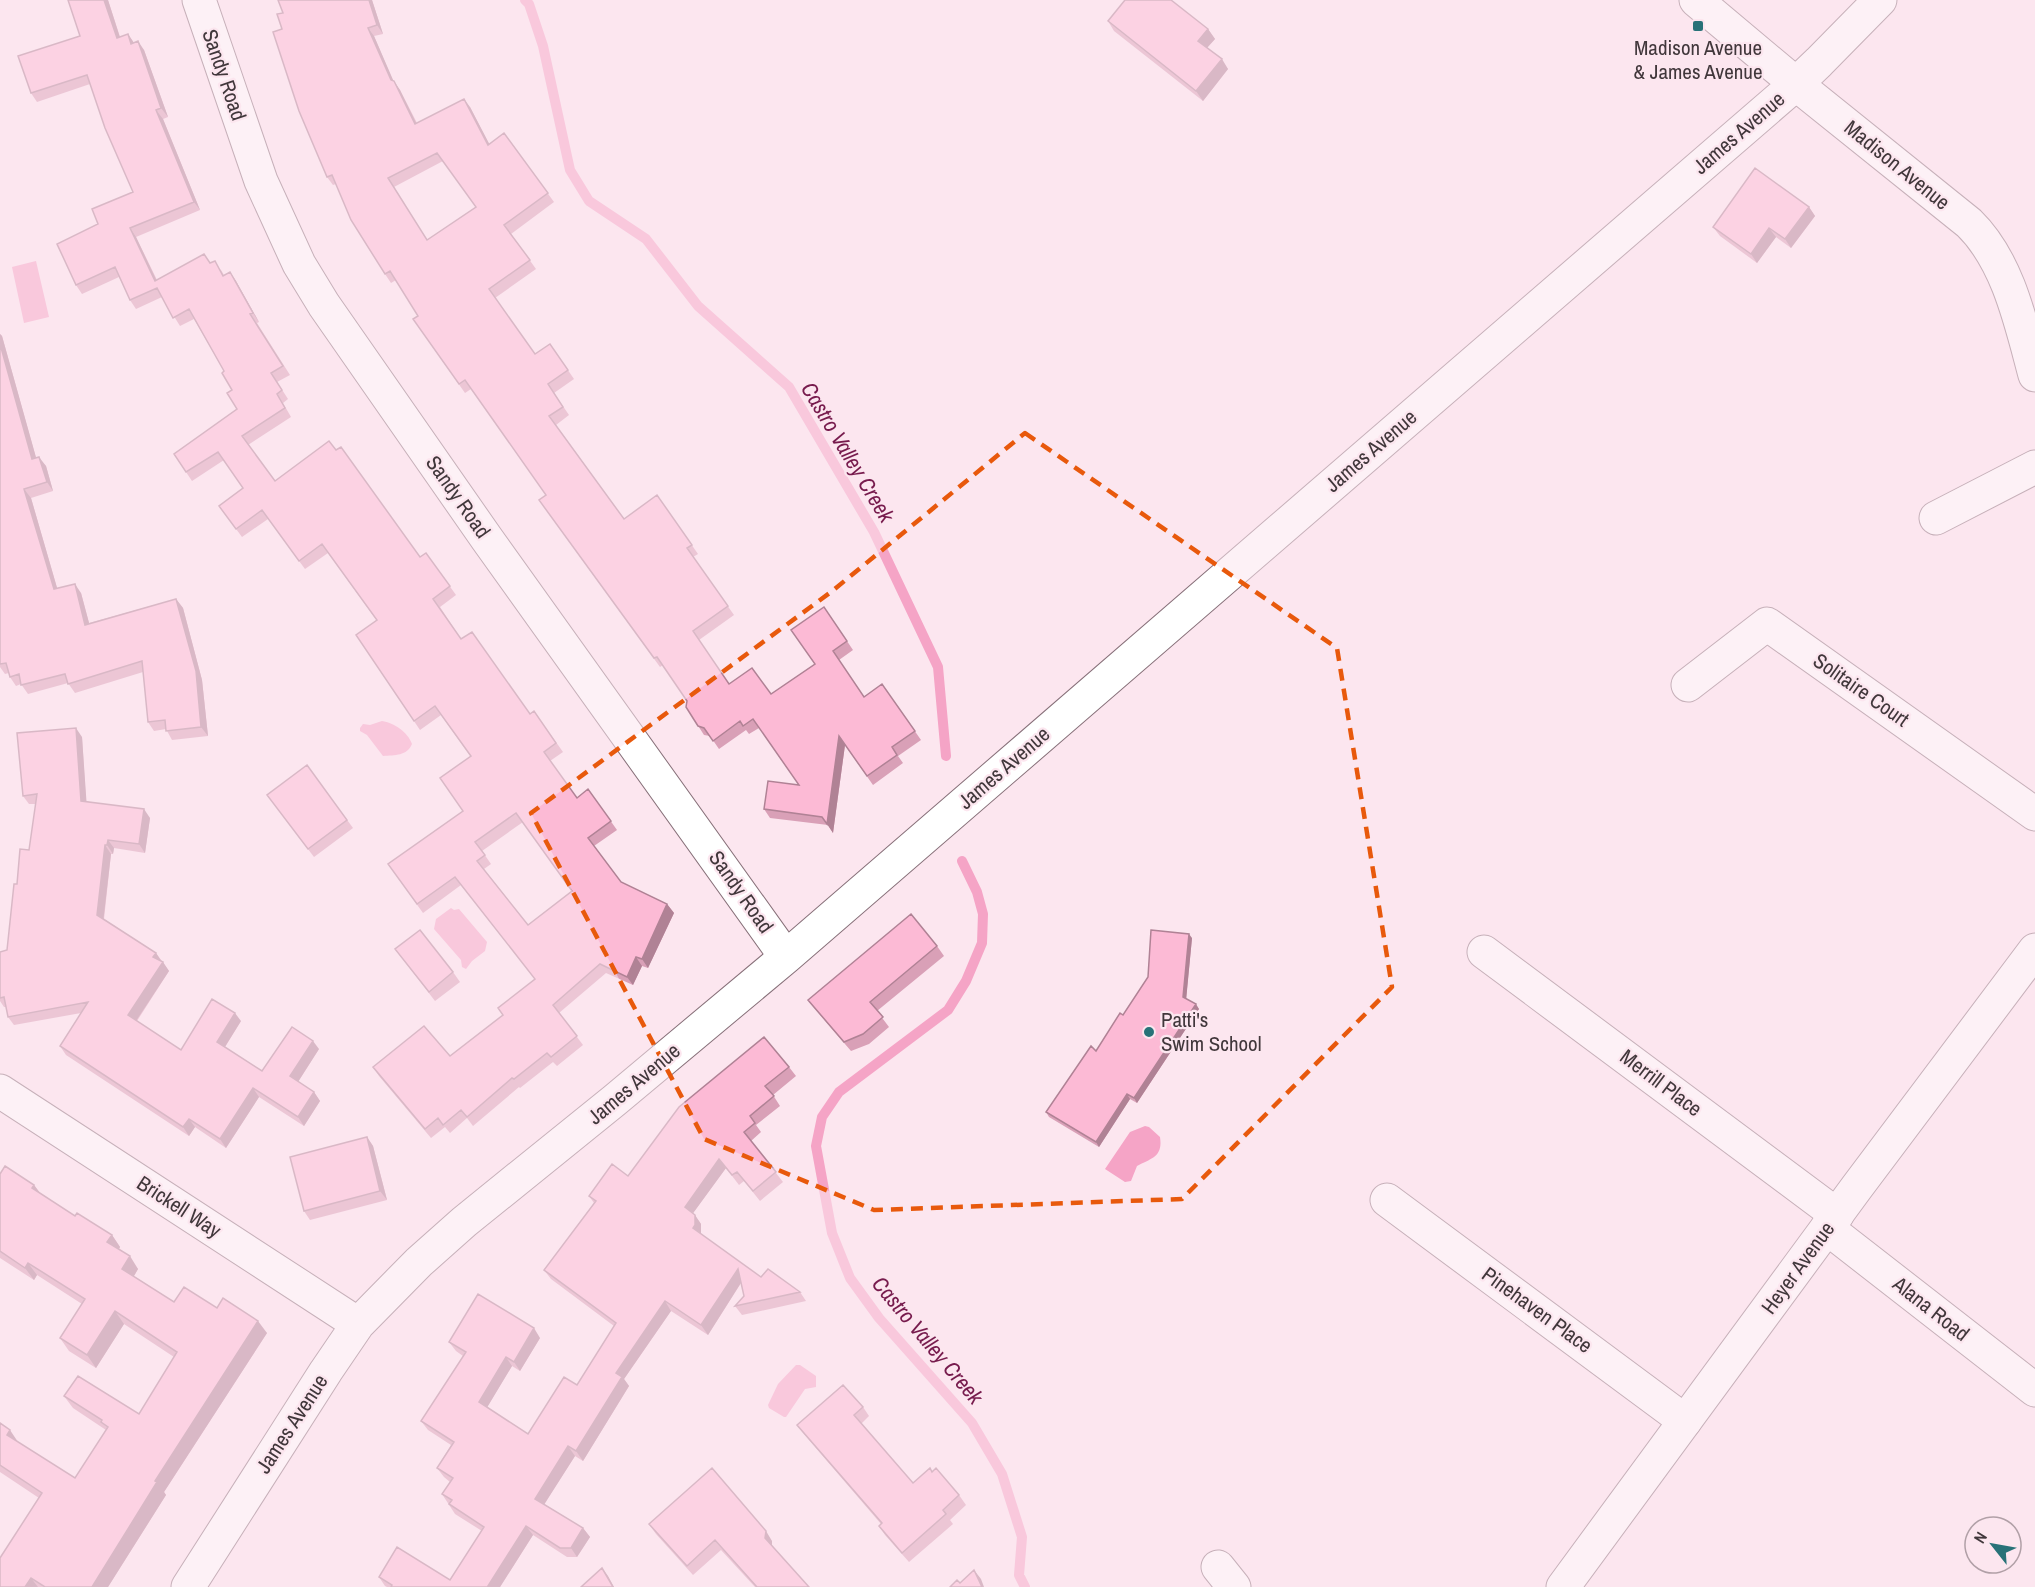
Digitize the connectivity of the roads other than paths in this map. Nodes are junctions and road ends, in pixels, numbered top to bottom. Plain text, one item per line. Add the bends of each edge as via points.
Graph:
1 (199, 0) edge
2 (1696, 0) edge
3 (1880, 0) edge
4 (1796, 84) junction
5 (2035, 375) edge
6 (2035, 467) edge
7 (1936, 518) dead end
8 (1688, 685) dead end
9 (2035, 814) edge
10 (2035, 950) edge
11 (1484, 952) dead end
12 (786, 957) junction
13 (0, 1091) edge
14 (1387, 1200) dead end
15 (1832, 1222) junction
16 (358, 1324) junction
17 (2035, 1390) edge
18 (1685, 1421) junction
19 (188, 1587) edge
20 (1563, 1587) edge

1 - 12 street, Sandy Road via 261,181 299,264 324,306
2 - 4 street, Madison Avenue
3 - 4 street, James Avenue
4 - 5 street, Madison Avenue via 1984,237 2005,278
4 - 12 street, James Avenue
6 - 7 street
8 - 9 street, Solitaire Court via 1767,624
10 - 15 street, Heyer Avenue
11 - 15 street, Merrill Place
12 - 16 street, James Avenue via 464,1222
13 - 16 street, Brickell Way
14 - 18 street, Pinehaven Place
15 - 17 street, Alana Road
15 - 18 street, Heyer Avenue
16 - 19 street, James Avenue
18 - 20 street, Heyer Avenue

